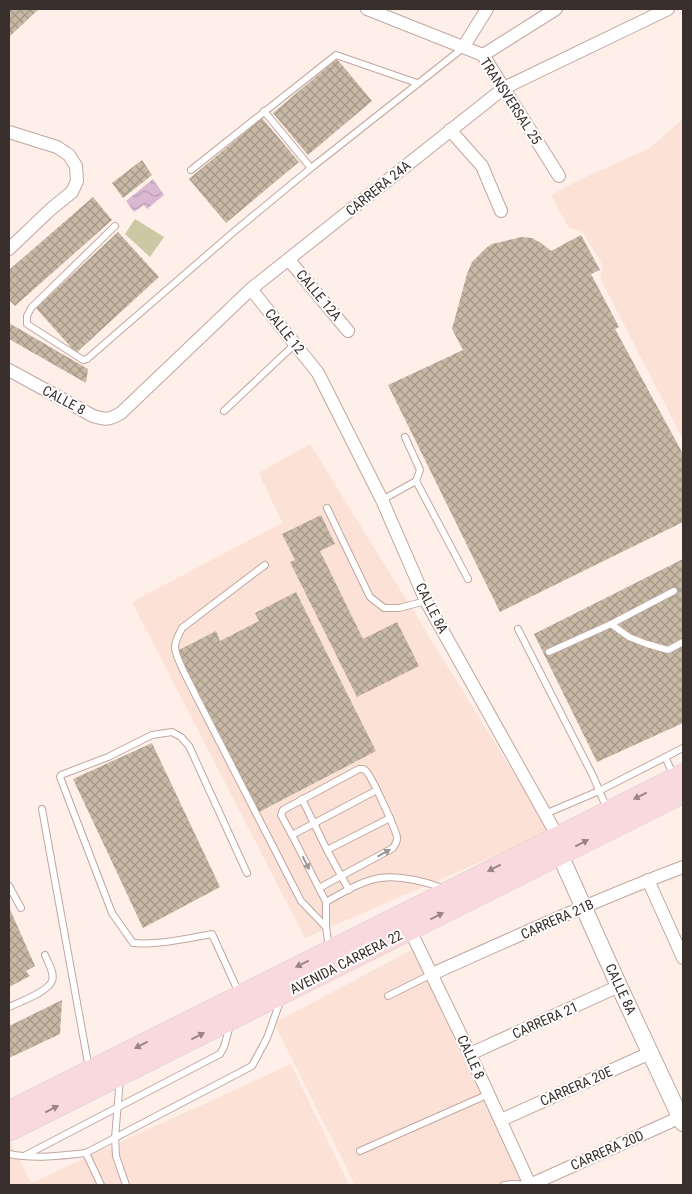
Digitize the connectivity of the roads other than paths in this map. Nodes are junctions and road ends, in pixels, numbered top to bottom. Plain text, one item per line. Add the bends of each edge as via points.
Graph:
1 (367, 9) edge
2 (487, 9) edge
3 (556, 9) edge
4 (668, 9) edge
5 (390, 13) edge
6 (464, 46) junction
7 (483, 55) junction
8 (417, 83) junction
9 (504, 88) junction
10 (264, 111) junction
11 (450, 130) junction
12 (9, 132) edge
13 (311, 168) junction
14 (191, 170) dead end
15 (559, 176) dead end
16 (501, 211) dead end
17 (115, 226) dead end
18 (9, 249) edge
19 (289, 260) junction
20 (251, 289) junction
21 (348, 331) dead end
22 (296, 344) junction
23 (9, 370) edge
24 (318, 373) joint
25 (224, 412) dead end
26 (121, 413) joint
27 (405, 437) dead end
28 (416, 480) junction
29 (382, 500) junction
30 (327, 508) dead end
31 (265, 565) dead end
32 (468, 579) dead end
33 (674, 591) dead end
34 (426, 601) junction
35 (611, 624) junction
36 (518, 630) dead end
37 (683, 642) edge
38 (549, 652) dead end
39 (683, 748) edge
40 (665, 757) junction
41 (681, 782) edge
42 (377, 790) junction
43 (599, 791) junction
44 (302, 799) junction
45 (42, 809) dead end
46 (608, 811) junction
47 (545, 814) junction
48 (390, 818) junction
49 (314, 823) junction
50 (292, 835) junction
51 (559, 846) junction
52 (327, 850) junction
53 (683, 867) edge
54 (246, 873) dead end
55 (341, 876) junction
56 (648, 880) junction
57 (9, 886) edge
58 (319, 888) junction
59 (349, 890) junction
60 (449, 890) junction
61 (326, 902) junction
62 (583, 907) junction
63 (21, 908) dead end
64 (326, 927) junction
65 (410, 930) junction
66 (329, 951) junction
67 (45, 955) dead end
68 (683, 958) edge
69 (432, 974) junction
70 (619, 986) junction
71 (283, 994) junction
72 (240, 995) junction
73 (388, 996) dead end
74 (9, 1007) edge
75 (232, 1019) junction
76 (650, 1053) junction
77 (470, 1054) junction
78 (89, 1070) junction
79 (120, 1075) junction
80 (489, 1094) junction
81 (117, 1108) junction
82 (9, 1111) edge
83 (682, 1119) edge
84 (501, 1120) junction
85 (9, 1131) edge
86 (115, 1138) junction
87 (360, 1151) dead end
88 (86, 1153) junction
89 (9, 1154) edge
90 (22, 1157) junction
91 (101, 1185) edge
92 (126, 1185) edge
93 (504, 1185) edge
94 (530, 1185) edge

1 - 5 street, TRANSVERSAL 25
2 - 6 street
3 - 7 street
4 - 9 street, CARRERA 24A
5 - 6 street, TRANSVERSAL 25
6 - 7 street, TRANSVERSAL 25
6 - 8 lane
7 - 9 street, TRANSVERSAL 25
8 - 10 lane via 336,55
8 - 13 lane
9 - 11 street, CARRERA 24A
9 - 15 street, TRANSVERSAL 25
10 - 13 lane
10 - 14 lane
11 - 16 street via 482,166
11 - 19 street, CARRERA 24A
12 - 18 street via 57,147 69,155 76,166 77,181 72,192
13 - 17 lane via 83,360 27,324 26,316
19 - 20 street, CARRERA 24A
19 - 21 street, CALLE 12A
20 - 22 street, CALLE 12
20 - 26 street, CARRERA 24A
22 - 24 street, CALLE 12
22 - 25 lane
23 - 26 street, CALLE 8 via 93,416 111,419
24 - 29 street, CALLE 8A
27 - 28 lane via 420,470
28 - 29 lane
28 - 32 lane
29 - 34 street, CALLE 8A
30 - 34 lane via 370,597 384,608
31 - 64 lane via 182,628 175,649 301,901
33 - 35 lane
34 - 47 street, CALLE 8A
35 - 37 lane via 629,637 668,650
35 - 38 lane
36 - 43 lane
39 - 40 lane
40 - 41 lane
40 - 43 lane
41 -> 46 main road, AVENIDA CARRERA 22
51 -> 41 main road, AVENIDA CARRERA 22
42 - 44 lane via 363,768
42 - 48 lane
42 - 49 lane
43 - 46 lane
43 - 47 lane
44 - 49 lane
44 - 50 lane via 281,812
45 - 78 lane
46 - 51 main road, AVENIDA CARRERA 22
47 - 51 street, CALLE 8A
48 - 52 lane
55 -> 48 lane via 393,848 397,838
49 - 50 lane
49 - 52 lane
50 -> 58 lane
51 -> 60 main road, AVENIDA CARRERA 22
51 - 62 street, CALLE 8A
65 -> 51 main road, AVENIDA CARRERA 22
52 - 55 lane
53 - 56 street, CARRERA 21B
54 - 72 lane via 189,746 172,732 152,735 61,775 112,913 133,943 166,943 212,934
55 - 58 lane
55 - 59 lane
56 - 62 street, CARRERA 21B
56 - 68 street
57 - 63 lane
58 - 61 lane
59 - 60 lane via 380,878 393,878 419,880
59 - 61 lane
60 - 66 main road, AVENIDA CARRERA 22
61 - 64 lane
62 - 69 street, CARRERA 21B
62 - 70 street, CALLE 8A
64 - 66 lane
65 - 69 street, CALLE 8
65 - 71 main road, AVENIDA CARRERA 22
66 -> 72 main road, AVENIDA CARRERA 22
67 - 74 lane via 52,970 50,985
69 - 73 lane
69 - 77 street, CALLE 8
70 - 76 street, CALLE 8A
70 - 77 street, CARRERA 21
71 - 75 main road, AVENIDA CARRERA 22
71 - 86 lane via 252,1066
72 -> 78 main road, AVENIDA CARRERA 22
79 -> 75 main road, AVENIDA CARRERA 22
75 - 81 lane via 220,1054
76 - 83 street, CALLE 8A
76 - 84 street, CARRERA 20E
77 - 80 street, CALLE 8
78 - 82 main road, AVENIDA CARRERA 22
79 - 81 lane
85 -> 79 main road, AVENIDA CARRERA 22
80 - 84 street, CALLE 8
80 - 87 lane
81 - 86 lane
81 - 90 lane
83 - 94 street, CARRERA 20D
84 - 94 street, CALLE 8
86 - 88 lane
86 - 92 lane via 116,1156
88 - 90 lane
88 - 91 lane
89 - 90 lane
93 - 94 lane

